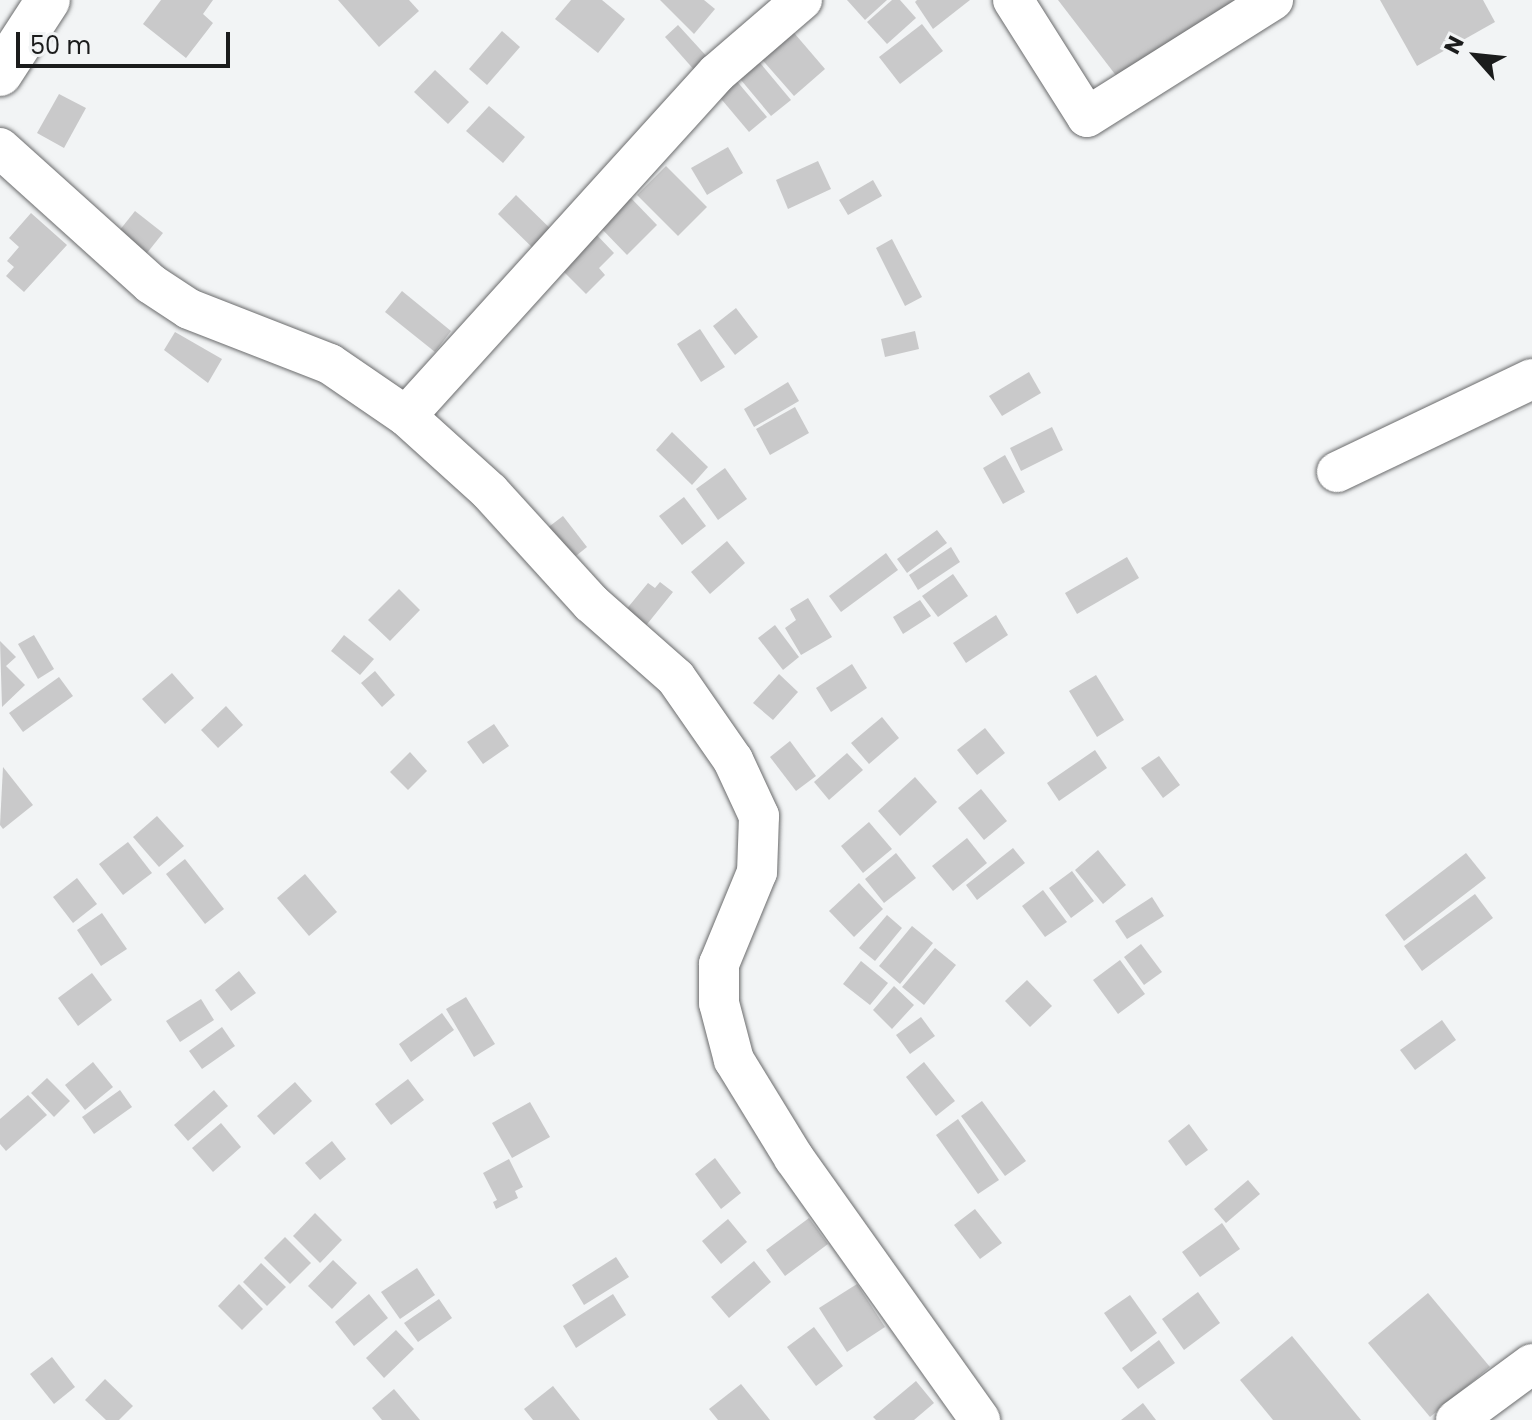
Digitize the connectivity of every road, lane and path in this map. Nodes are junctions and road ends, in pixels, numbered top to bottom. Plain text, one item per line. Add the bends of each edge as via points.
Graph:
1 (48, 0) edge
2 (802, 0) edge
3 (1013, 0) edge
4 (1273, 0) edge
5 (0, 74) edge
6 (0, 148) edge
7 (1532, 379) edge
8 (406, 416) junction
9 (1337, 472) dead end
10 (1532, 1364) edge
11 (980, 1420) edge
12 (1456, 1420) edge

1 - 5 main road
2 - 8 street via 717,73
3 - 4 street via 1087,117
6 - 8 street via 151,284 189,309 330,364
7 - 9 street
8 - 11 street via 490,492 591,603 665,667 733,760 759,816 761,842 757,872 719,964 719,1003 734,1060 794,1158
10 - 12 street

